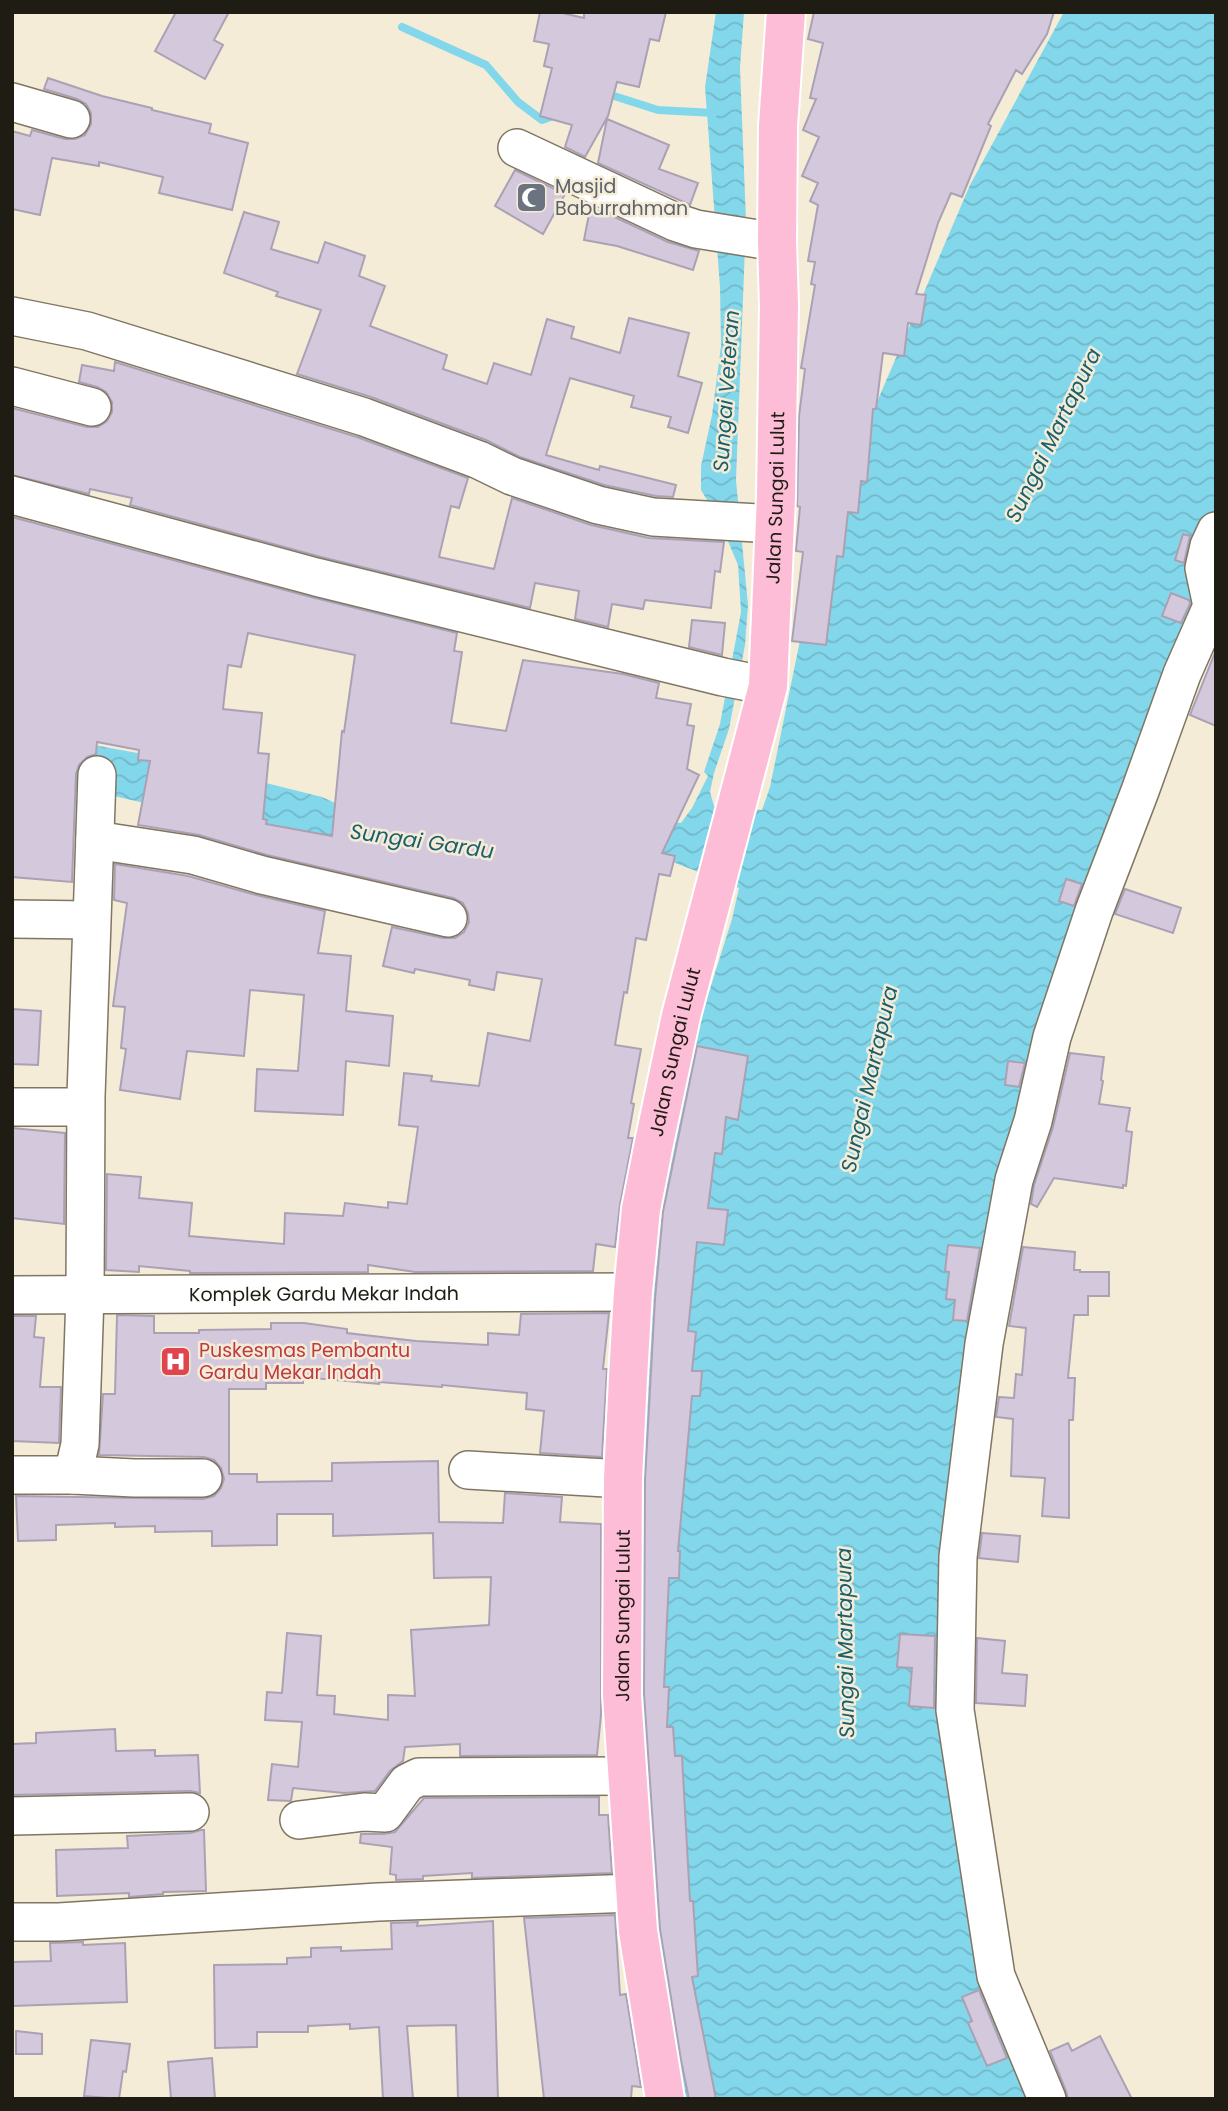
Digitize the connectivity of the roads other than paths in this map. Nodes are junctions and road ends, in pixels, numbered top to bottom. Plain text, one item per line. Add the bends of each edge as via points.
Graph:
1 (786, 12) edge
2 (12, 102) edge
3 (71, 119) dead end
4 (517, 148) dead end
5 (764, 240) junction
6 (12, 316) edge
7 (12, 386) edge
8 (92, 407) dead end
9 (12, 495) edge
10 (762, 523) junction
11 (1216, 531) edge
12 (747, 682) junction
13 (97, 775) dead end
14 (95, 840) junction
15 (448, 918) dead end
16 (12, 919) edge
17 (91, 920) junction
18 (12, 1107) edge
19 (85, 1107) junction
20 (633, 1292) junction
21 (12, 1295) edge
22 (85, 1296) junction
23 (468, 1470) dead end
24 (12, 1475) edge
25 (73, 1475) junction
26 (203, 1478) dead end
27 (623, 1479) junction
28 (626, 1776) junction
29 (190, 1812) dead end
30 (12, 1816) edge
31 (299, 1820) dead end
32 (635, 1893) junction
33 (12, 1922) edge
34 (665, 2099) edge
35 (1047, 2099) edge

1 - 5 main road, Jalan Sungai Lulut via 779,125
2 - 3 street
4 - 5 street via 696,229
5 - 10 main road, Jalan Sungai Lulut via 779,305
6 - 10 street via 87,331 364,417 598,505 653,517
7 - 8 street
9 - 12 street via 316,577
10 - 12 main road, Jalan Sungai Lulut
11 - 35 street via 1204,569 1212,606 1094,911 1052,1037 1014,1180 984,1344 958,1557 955,1710 996,1976
12 - 20 main road, Jalan Sungai Lulut via 747,766 681,1016 642,1209
13 - 14 street
14 - 15 street via 193,855
14 - 17 street
16 - 17 street
17 - 19 street
18 - 19 street
19 - 22 street
20 - 22 street, Komplek Gardu Mekar Indah
20 - 27 main road, Jalan Sungai Lulut
21 - 22 street, Komplek Gardu Mekar Indah
22 - 25 street via 80,1444
23 - 27 street
24 - 25 street
25 - 26 street
27 - 28 main road, Jalan Sungai Lulut
28 - 31 street via 419,1777 407,1783 385,1813
28 - 32 main road, Jalan Sungai Lulut
29 - 30 street
32 - 33 street
32 - 34 main road, Jalan Sungai Lulut

